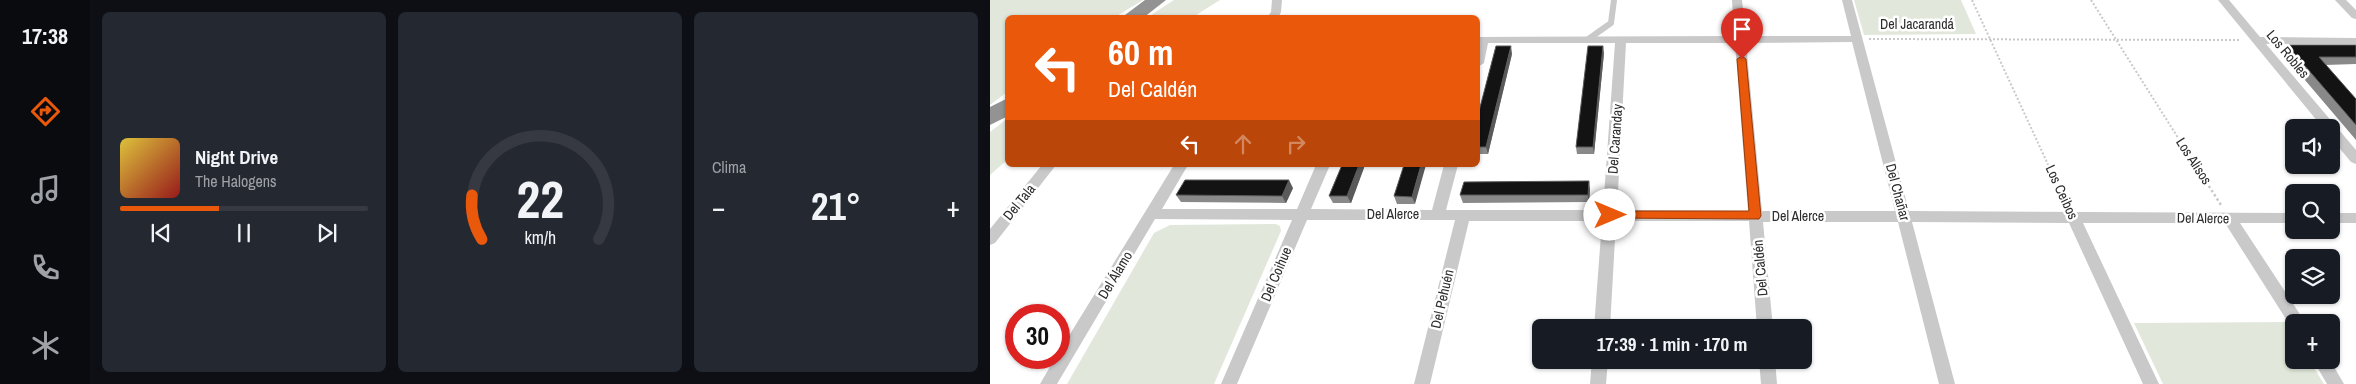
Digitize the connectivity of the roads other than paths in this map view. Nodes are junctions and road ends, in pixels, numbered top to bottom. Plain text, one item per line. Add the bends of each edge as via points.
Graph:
1 (1158, 0) edge
2 (1277, 0) edge
3 (1614, 0) edge
4 (1737, 0) edge
5 (1847, 0) edge
6 (2223, 0) edge
7 (2340, 0) edge
8 (1135, 15) edge
9 (1274, 15) edge
10 (2356, 16) edge
11 (1740, 39) junction
12 (1858, 39) junction
13 (1480, 40) edge
14 (1587, 40) junction
15 (1621, 40) junction
16 (2257, 40) junction
17 (2356, 41) edge
18 (1005, 107) edge
19 (990, 118) edge
20 (2323, 119) edge
21 (2340, 140) edge
22 (2356, 159) edge
23 (1047, 167) edge
24 (1180, 167) edge
25 (1322, 167) edge
26 (1450, 167) edge
27 (1151, 214) junction
28 (1302, 214) junction
29 (1438, 214) junction
30 (1463, 215) junction
31 (1610, 215) junction
32 (1755, 216) junction
33 (1904, 216) junction
34 (2073, 217) junction
35 (2285, 218) edge
36 (2340, 218) edge
37 (2356, 218) edge
38 (2230, 219) junction
39 (990, 239) edge
40 (2292, 314) edge
41 (1603, 319) edge
42 (1764, 319) edge
43 (1599, 369) edge
44 (1768, 369) edge
45 (2327, 369) edge
46 (1048, 384) edge
47 (1229, 384) edge
48 (1422, 384) edge
49 (1598, 384) edge
50 (1769, 384) edge
51 (1947, 384) edge
52 (2151, 384) edge
53 (2336, 384) edge

1 - 8 highway
2 - 9 street
3 - 14 lane via 1611,23
4 - 11 street, Del Caldén
5 - 12 street, Del Chañar
6 - 16 street, Los Robles
7 - 10 street
11 - 12 street
11 - 15 street
11 - 32 street, Del Caldén
12 - 33 street, Del Chañar
13 - 14 street
14 - 15 street
15 - 31 street, Del Caranday
16 - 17 street
16 - 20 street, Los Robles
18 - 19 highway
21 - 22 street, Los Robles
23 - 39 street, Del Tala
24 - 27 street, Del Álamo
25 - 28 street, Del Coihue
26 - 29 street
27 - 28 street, Del Alerce
27 - 46 street, Del Álamo
28 - 29 street, Del Alerce
28 - 47 street, Del Coihue
29 - 30 street, Del Alerce
30 - 31 street, Del Alerce
30 - 48 street, Del Pehuén
31 - 32 street, Del Alerce
31 - 41 street, Del Caranday
32 - 33 street, Del Alerce
32 - 42 street, Del Caldén
33 - 34 street, Del Alerce
33 - 51 street, Del Chañar
34 - 38 street, Del Alerce
34 - 52 street, Los Ceibos
35 - 38 street, Del Alerce
36 - 37 street
38 - 40 street
43 - 49 street
44 - 50 street
45 - 53 street

